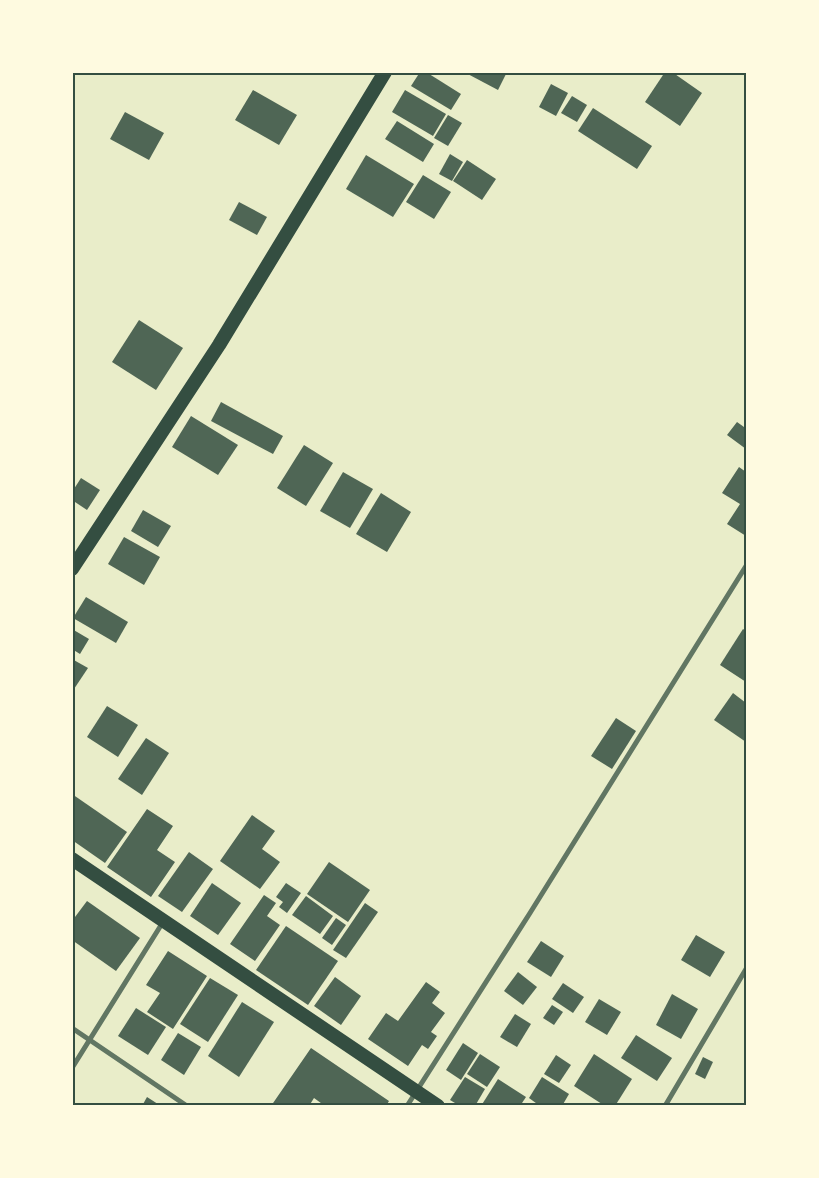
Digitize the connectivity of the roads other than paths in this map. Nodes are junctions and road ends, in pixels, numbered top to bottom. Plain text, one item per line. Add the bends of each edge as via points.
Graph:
1 (385, 72) edge
2 (746, 566) edge
3 (72, 569) edge
4 (72, 859) edge
5 (164, 920) junction
6 (746, 969) edge
7 (72, 1028) edge
8 (90, 1040) junction
9 (72, 1068) edge
10 (416, 1091) junction
11 (187, 1106) edge
12 (406, 1106) edge
13 (438, 1106) edge
14 (665, 1106) edge

1 - 3 highway via 219,344
2 - 10 street
4 - 5 highway
5 - 8 street
5 - 10 highway
6 - 14 street
7 - 8 street
8 - 9 street
8 - 11 street
10 - 12 street
10 - 13 highway

